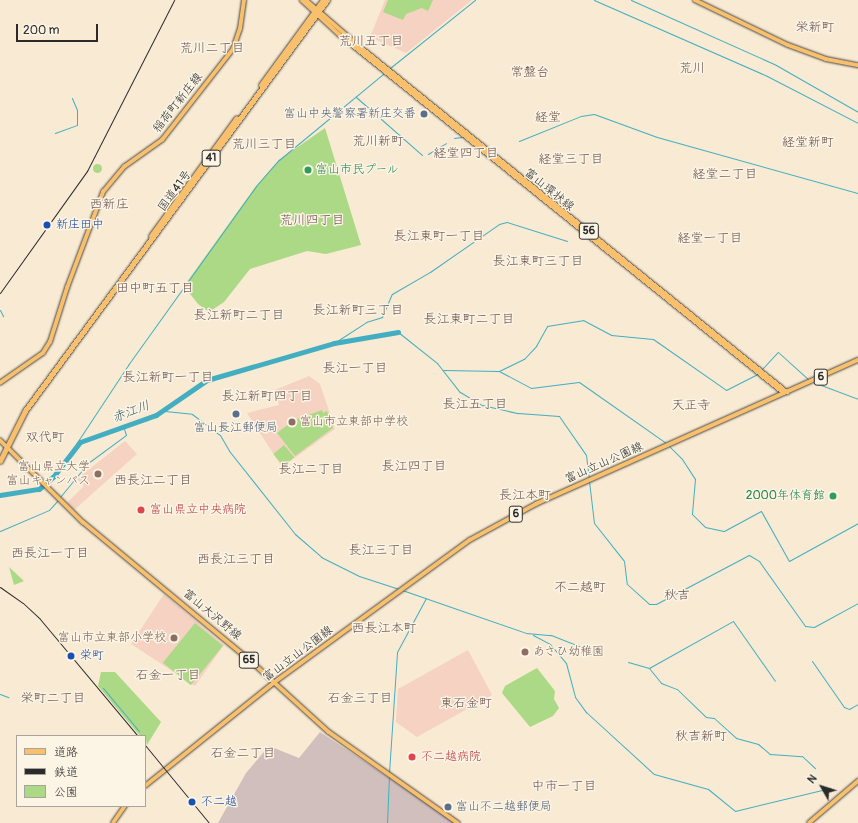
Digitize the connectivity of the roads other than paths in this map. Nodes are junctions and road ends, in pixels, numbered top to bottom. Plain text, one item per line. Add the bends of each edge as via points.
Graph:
1 (244, 0) edge
2 (302, 0) edge
3 (306, 0) edge
4 (323, 0) edge
5 (327, 0) edge
6 (695, 0) edge
7 (317, 11) junction
8 (858, 65) edge
9 (858, 360) edge
10 (0, 383) edge
11 (785, 393) junction
12 (0, 440) edge
13 (6, 446) junction
14 (0, 461) edge
15 (276, 682) junction
16 (858, 781) edge
17 (146, 785) edge
18 (124, 807) edge
19 (112, 823) edge
20 (458, 823) edge
21 (809, 823) edge

1 - 10 main road, 稲荷町新庄線 via 240,29 233,49 162,140 124,167 103,192 50,342 43,353
2 - 7 main road, 富山環状線 / 56
3 - 7 main road, 富山環状線 / 56
4 - 7 highway, 国道41号 / 41
5 - 7 highway, 国道41号 / 41
6 - 8 main road via 788,45 826,59
7 - 11 main road, 富山環状線 / 56
7 - 13 highway, 国道41号 / 41 via 25,411
9 - 11 main road, 富山立山公園線 / 6
11 - 15 main road, 富山立山公園線 / 6 via 506,519 438,562
12 - 13 main road, 富山大沢野線 / 65
13 - 14 highway, 国道41号 / 41
13 - 15 main road, 富山大沢野線 / 65 via 83,522
15 - 17 main road, 富山立山公園線 / 6
15 - 20 main road, 富山大沢野線 / 65 via 329,732
16 - 21 main road
18 - 19 main road

